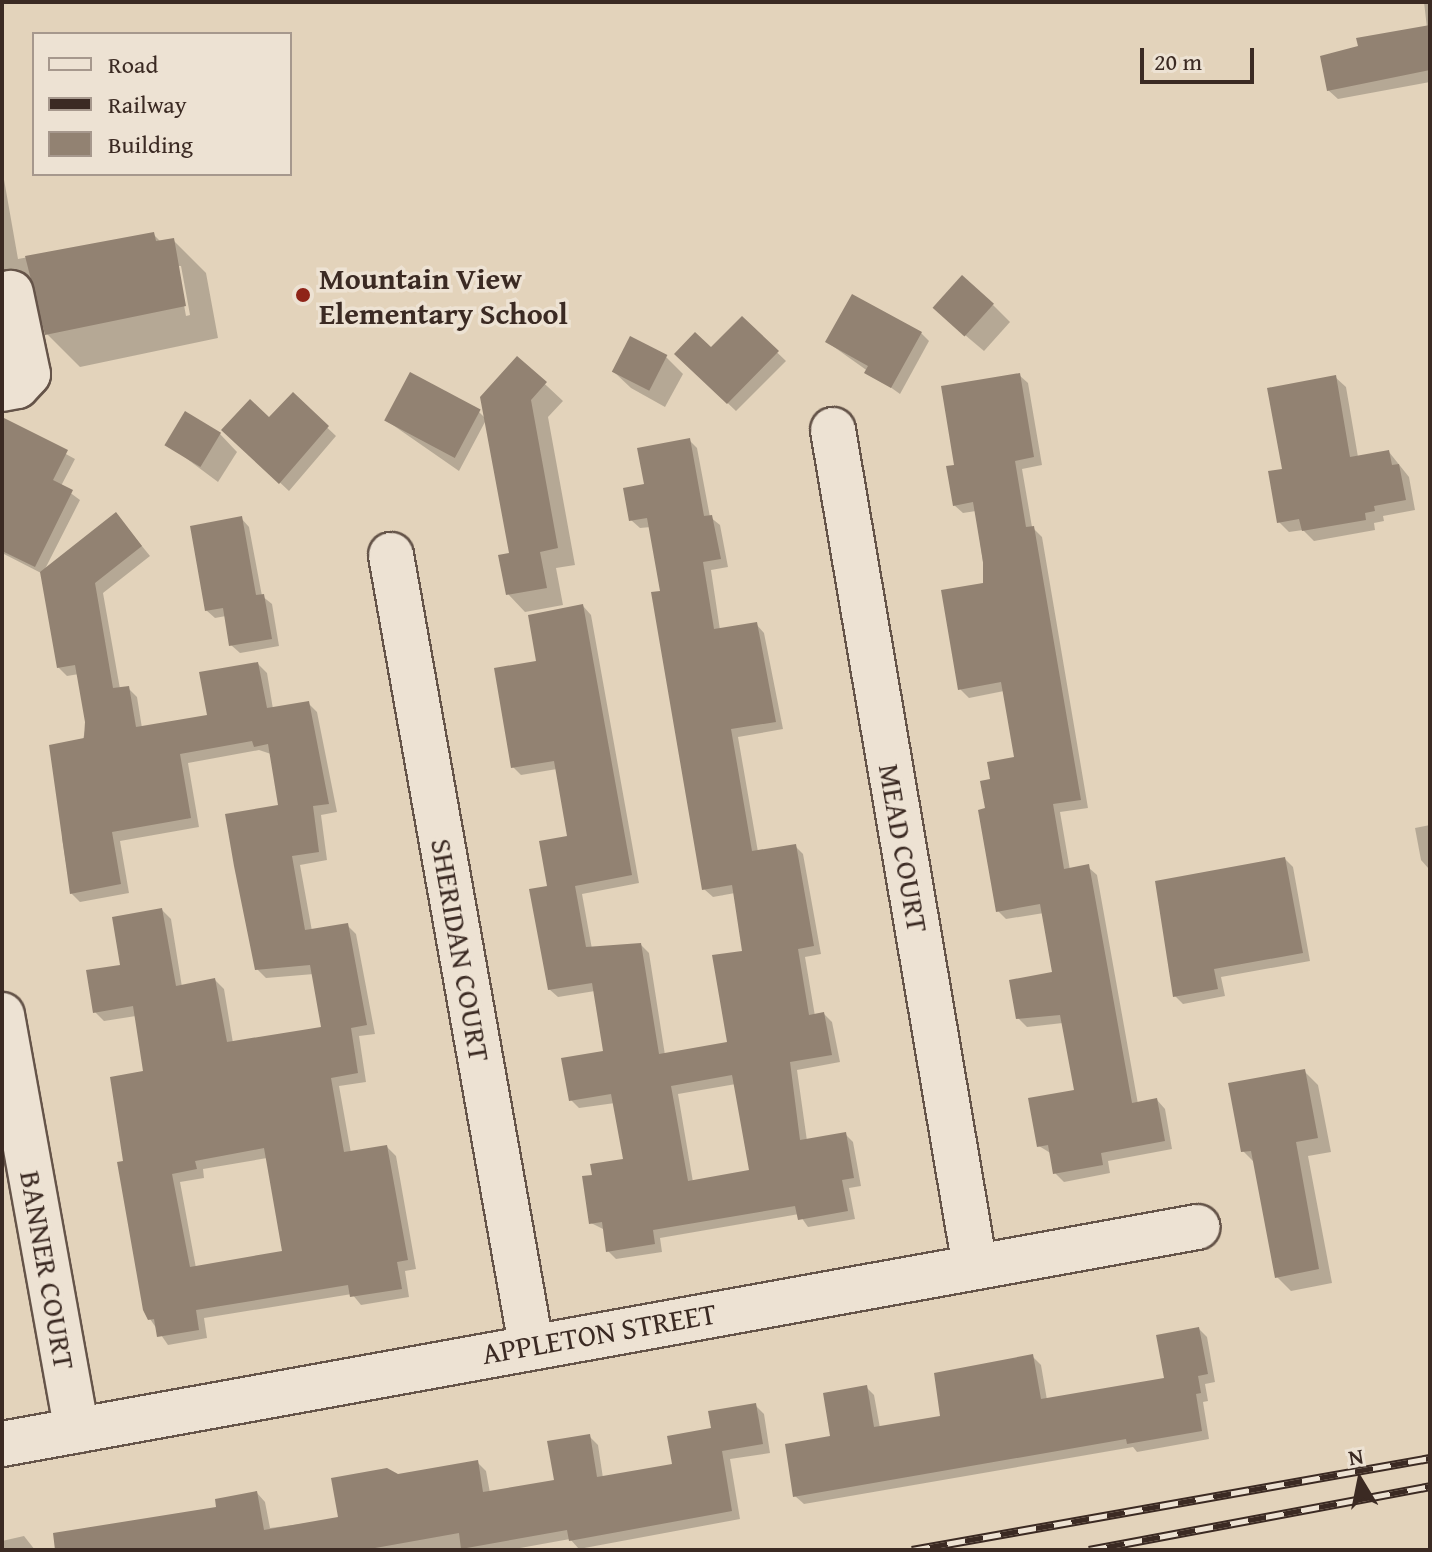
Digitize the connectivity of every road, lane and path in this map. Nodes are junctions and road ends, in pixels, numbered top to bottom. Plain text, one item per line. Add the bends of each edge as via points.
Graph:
1 (11, 293) dead end
2 (2, 389) edge
3 (833, 430) dead end
4 (391, 555) dead end
5 (2, 1015) edge
6 (1197, 1227) dead end
7 (975, 1267) junction
8 (531, 1345) junction
9 (77, 1430) junction
10 (2, 1444) edge

1 - 2 street via 28,374 17,386
3 - 7 street, MEAD COURT
4 - 8 street, SHERIDAN COURT
5 - 9 street, BANNER COURT
6 - 7 street, APPLETON STREET
7 - 8 street, APPLETON STREET
8 - 9 street, APPLETON STREET
9 - 10 street, APPLETON STREET

